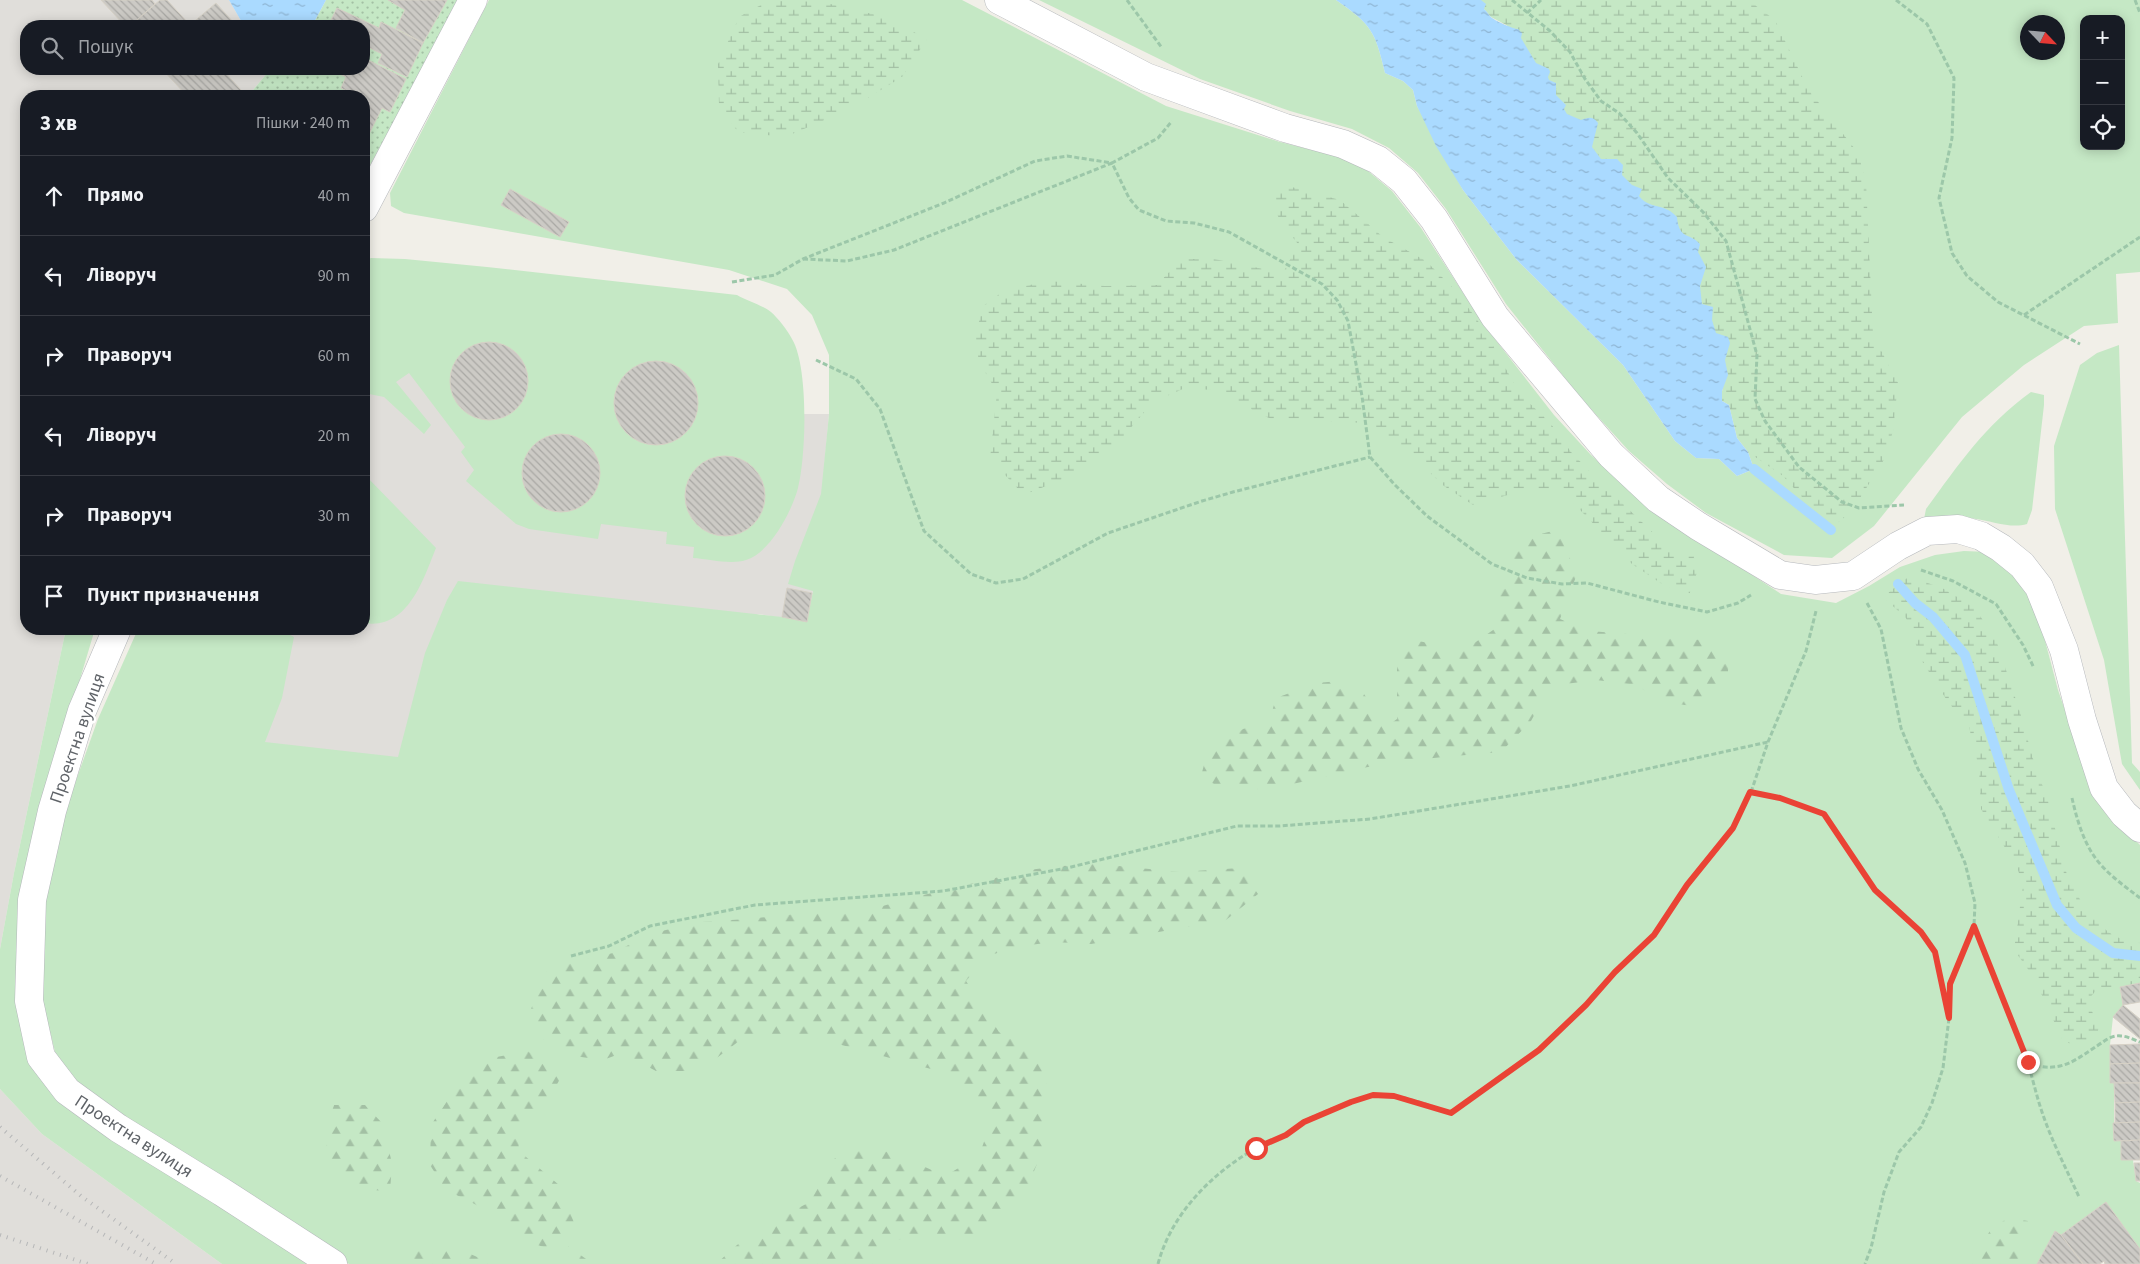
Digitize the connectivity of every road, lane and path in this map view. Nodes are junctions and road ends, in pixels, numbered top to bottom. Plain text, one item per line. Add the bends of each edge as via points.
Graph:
1 (473, 0) edge
2 (999, 0) edge
3 (1127, 0) edge
4 (1512, 0) edge
5 (1541, 0) edge
6 (1896, 0) edge
7 (2135, 0) edge
8 (1527, 13) junction
9 (2140, 13) edge
10 (1184, 92) junction
11 (1112, 163) junction
12 (370, 197) edge
13 (2140, 237) edge
14 (803, 258) junction
15 (732, 282) dead end
16 (2024, 315) junction
17 (2080, 344) dead end
18 (816, 360) dead end
19 (1370, 457) junction
20 (1912, 505) dead end
21 (1916, 569) dead end
22 (1780, 575) junction
23 (1853, 576) junction
24 (1816, 580) junction
25 (114, 635) edge
26 (2034, 669) dead end
27 (1768, 742) junction
28 (2070, 791) dead end
29 (1750, 792) junction
30 (2140, 828) edge
31 (2140, 898) edge
32 (1974, 926) junction
33 (570, 956) dead end
34 (1949, 1018) junction
35 (2140, 1042) edge
36 (2028, 1062) junction
37 (2079, 1197) dead end
38 (333, 1264) edge
39 (1158, 1264) edge
40 (1865, 1264) edge

1 - 12 lane
2 - 10 lane via 1146,77
3 - 10 path via 1179,72
4 - 8 path
5 - 8 path
6 - 16 path via 1927,24 1954,78 1952,138 1939,198 1952,253 1967,276 1998,302
7 - 9 path
8 - 20 path via 1570,52 1601,101 1619,113 1637,133 1668,178 1703,212 1726,241 1757,355 1755,399 1765,421 1800,467 1842,502 1859,508
10 - 11 path via 1158,138
10 - 22 lane via 1285,128 1343,144 1378,160 1404,181 1434,219 1495,317 1612,455 1658,498
11 - 14 path via 894,250 847,261
11 - 14 path via 1067,156 1035,161 944,204
11 - 19 path via 1129,198 1139,210 1166,221 1194,223 1229,232 1322,284 1337,300 1348,321
13 - 16 path
14 - 15 path via 775,275
16 - 17 path
18 - 19 path via 856,379 880,409 924,531 971,574 996,583 1023,579 1108,533 1202,501
19 - 22 path via 1427,516 1492,564 1527,578 1562,584 1587,583 1707,612 1738,603
21 - 26 path via 1953,581 1996,604 2023,645
22 - 24 lane
23 - 24 lane
23 - 30 lane via 1927,531 1958,529 1981,536 2022,565 2039,586 2064,650 2104,788 2124,814
23 - 32 path via 1881,629 1901,728 1965,863 1974,903
24 - 27 path via 1816,614 1806,651
25 - 38 lane, Проектна вулиця via 82,711 52,811 32,900 29,1001 41,1057 67,1091 118,1128
27 - 29 path
27 - 33 path via 1570,786 1379,818 1237,826 1067,868 943,891 747,906 650,926 609,946
28 - 31 path via 2076,817 2092,853 2116,880
29 - 34 path via 1780,798 1824,814 1875,890 1921,932 1935,952
29 - 39 path via 1733,828 1687,885 1654,935 1539,1050 1451,1113 1394,1096 1373,1095 1304,1122 1286,1135 1256,1148 1229,1164 1207,1184 1181,1215
32 - 34 path via 1950,984
32 - 36 path
34 - 40 path via 1943,1068 1932,1103 1921,1127 1899,1152 1884,1192
35 - 36 path via 2121,1036 2110,1038 2061,1067 2041,1067
36 - 37 path via 2040,1108

